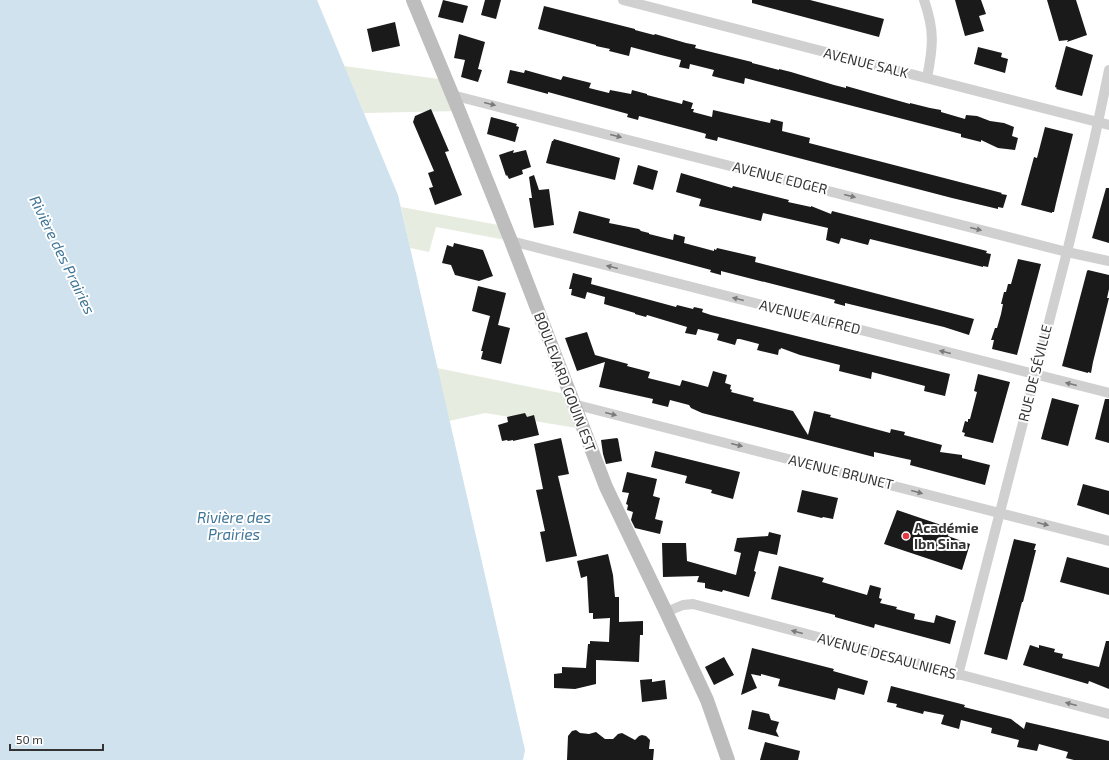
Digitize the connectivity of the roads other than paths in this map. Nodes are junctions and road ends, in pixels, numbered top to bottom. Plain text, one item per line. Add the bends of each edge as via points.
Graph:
1 (412, 0) edge
2 (623, 0) edge
3 (924, 0) edge
4 (1109, 70) edge
5 (927, 78) junction
6 (452, 95) junction
7 (1098, 122) junction
8 (1109, 125) edge
9 (511, 241) junction
10 (1067, 252) junction
11 (1109, 261) edge
12 (1035, 374) junction
13 (1109, 393) edge
14 (573, 404) junction
15 (1000, 513) junction
16 (1109, 541) edge
17 (666, 612) junction
18 (958, 675) junction
19 (1109, 714) edge
20 (728, 760) edge

1 - 6 street, BOULEVARD GOUIN EST
2 - 5 street, AVENUE SALK
3 - 5 street via 933,34
4 - 7 street, RUE DE SÉVILLE
5 - 7 street, AVENUE SALK
6 - 9 street, BOULEVARD GOUIN EST
6 -> 10 street, AVENUE EDGER
7 - 8 street, AVENUE SALK
7 - 10 street, RUE DE SÉVILLE
12 -> 9 street, AVENUE ALFRED
9 - 14 street, BOULEVARD GOUIN EST
10 - 11 street, AVENUE EDGER
10 - 12 street, RUE DE SÉVILLE
13 -> 12 street, AVENUE ALFRED
12 - 15 street, RUE DE SÉVILLE
14 -> 15 street, AVENUE BRUNET
14 - 17 street, BOULEVARD GOUIN EST via 606,487
15 -> 16 street, AVENUE BRUNET
15 - 18 street, RUE DE SÉVILLE
18 -> 17 street, AVENUE DESAULNIERS via 693,604
17 - 20 street, BOULEVARD GOUIN EST via 708,700
19 -> 18 street, AVENUE DESAULNIERS

